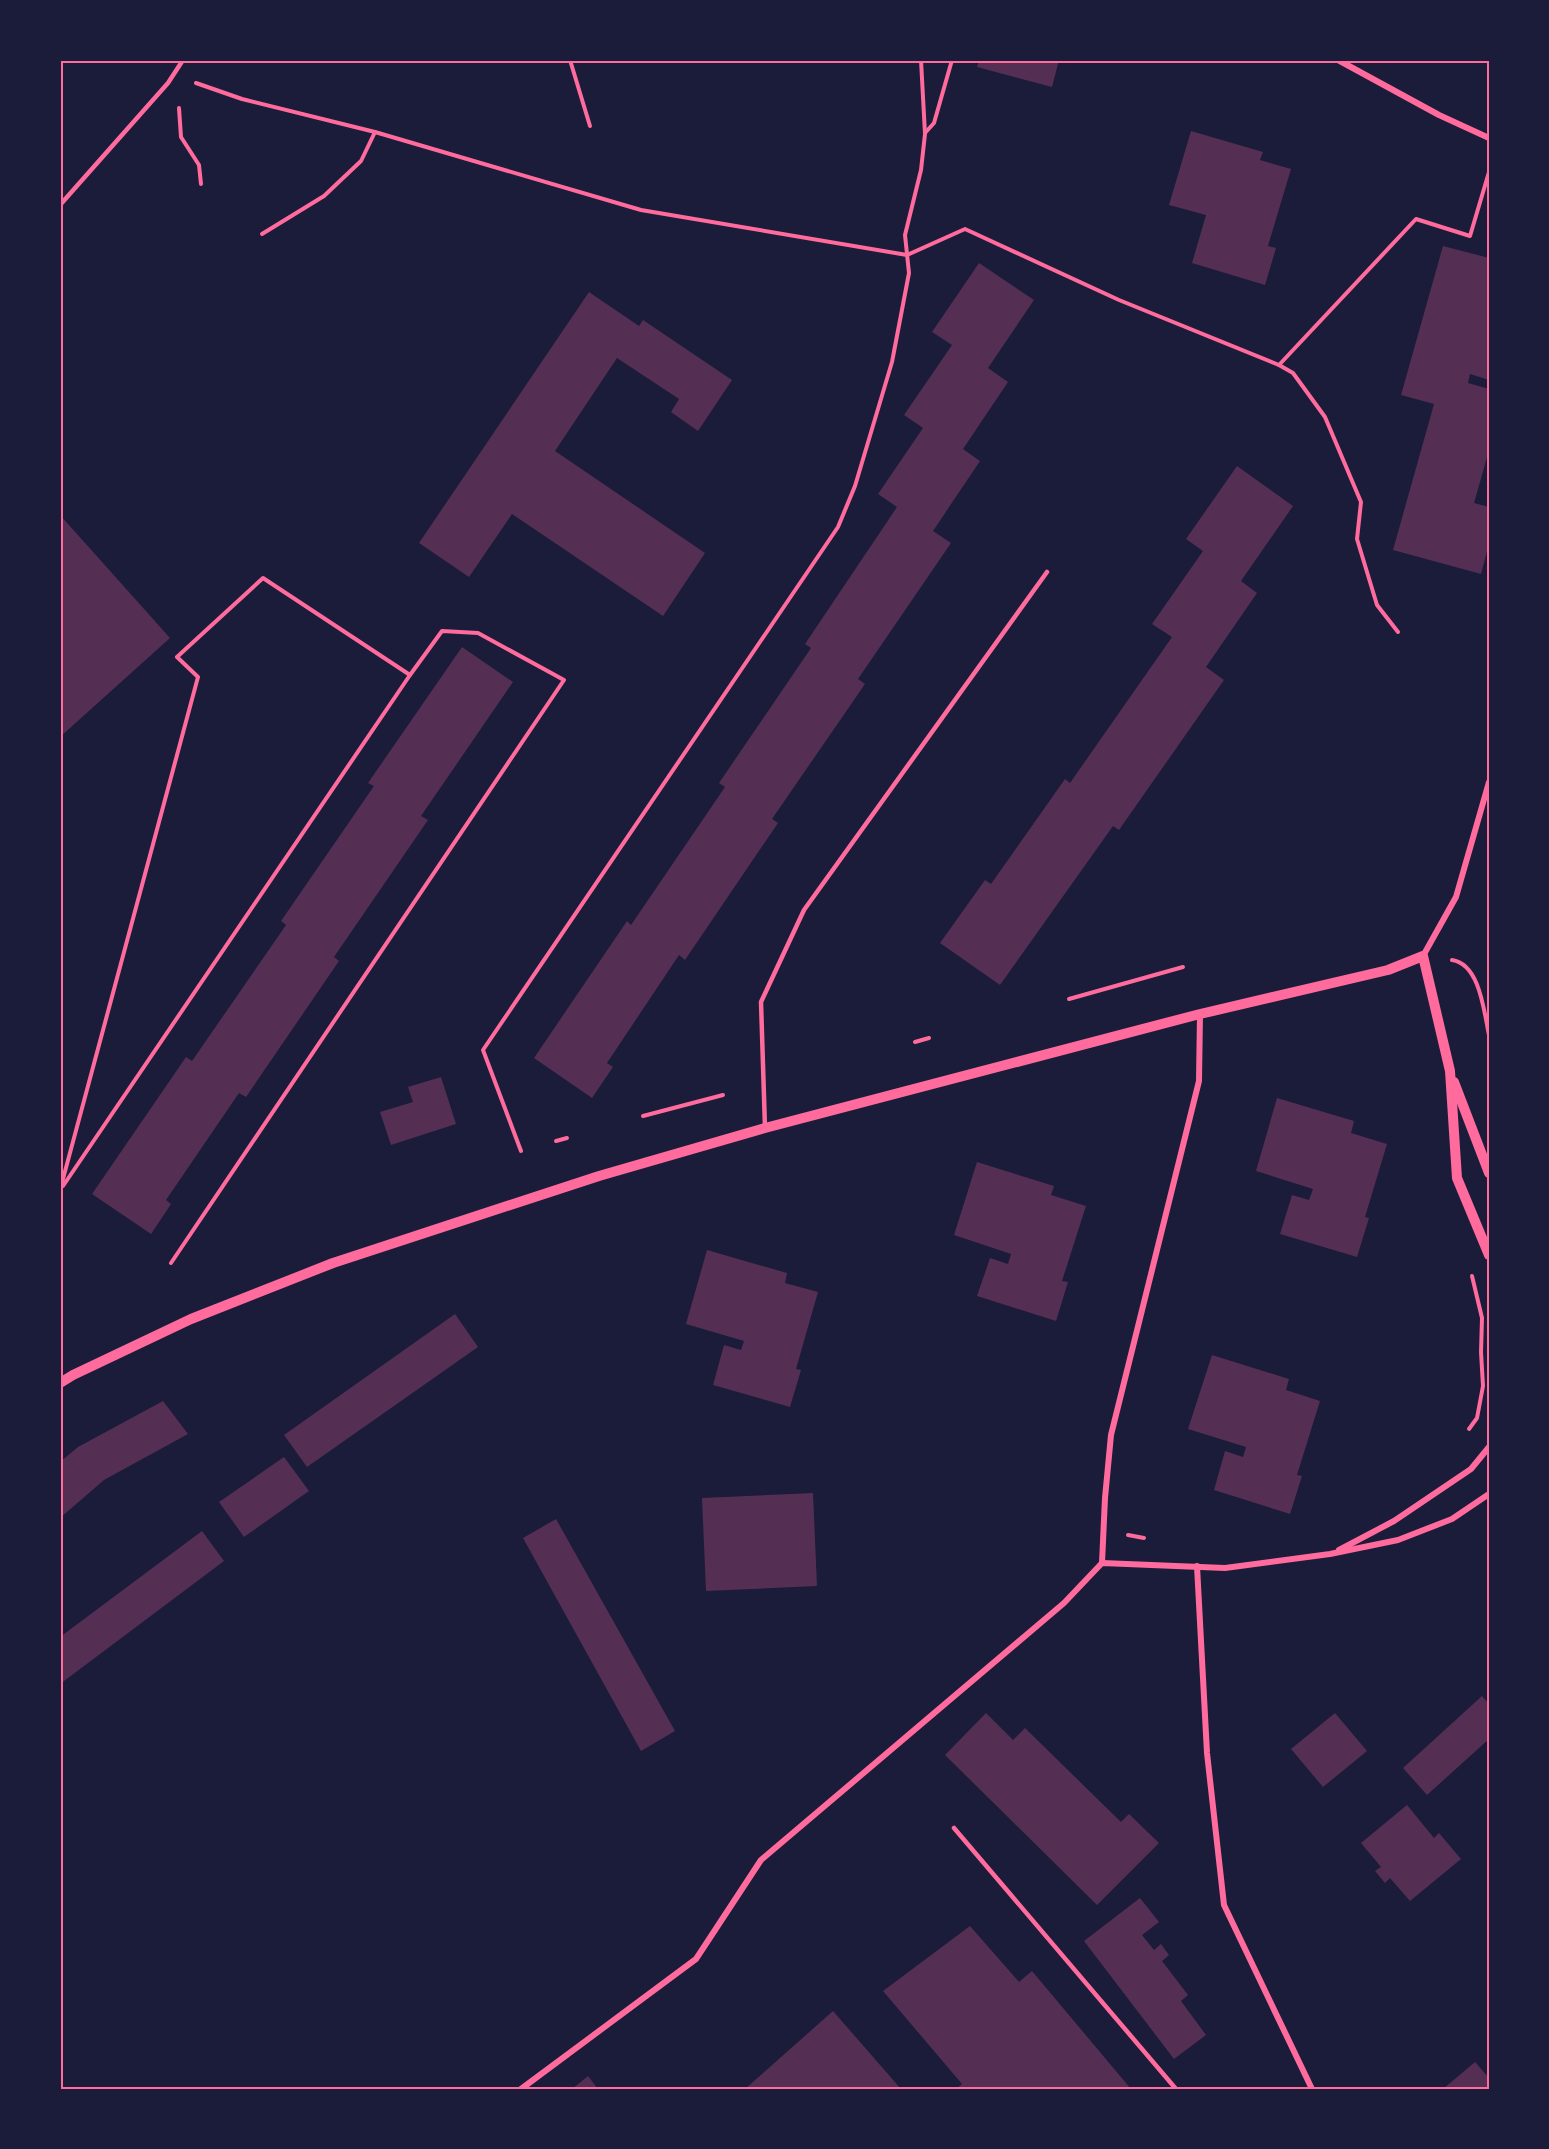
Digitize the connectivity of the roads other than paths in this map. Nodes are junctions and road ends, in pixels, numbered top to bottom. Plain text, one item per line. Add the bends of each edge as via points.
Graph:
1 (183, 60) edge
2 (1338, 60) edge
3 (1489, 138) edge
4 (60, 205) edge
5 (1047, 572) dead end
6 (1489, 782) edge
7 (1423, 956) junction
8 (1200, 1014) junction
9 (1450, 1071) junction
10 (765, 1128) junction
11 (1489, 1173) edge
12 (1489, 1255) edge
13 (60, 1383) edge
14 (1489, 1448) edge
15 (1489, 1494) edge
16 (1330, 1554) junction
17 (1102, 1563) junction
18 (1197, 1566) junction
19 (954, 1828) dead end
20 (521, 2089) edge
21 (1176, 2089) edge
22 (1312, 2089) edge

1 - 4 lane via 168,83
2 - 3 street
5 - 10 lane via 804,910 760,1002
6 - 7 street via 1456,897
7 - 8 street via 1388,970
7 - 9 street
8 - 10 street
8 - 17 street via 1199,1081 1111,1435
9 - 11 street
9 - 12 street via 1457,1178
10 - 13 street via 599,1176 333,1263 191,1319
14 - 16 street via 1471,1469 1394,1521
15 - 16 street via 1452,1519 1398,1540
16 - 18 street via 1226,1568
17 - 18 street
17 - 20 street via 1064,1603 761,1860 696,1959
18 - 22 street via 1207,1753 1224,1905
19 - 21 lane

